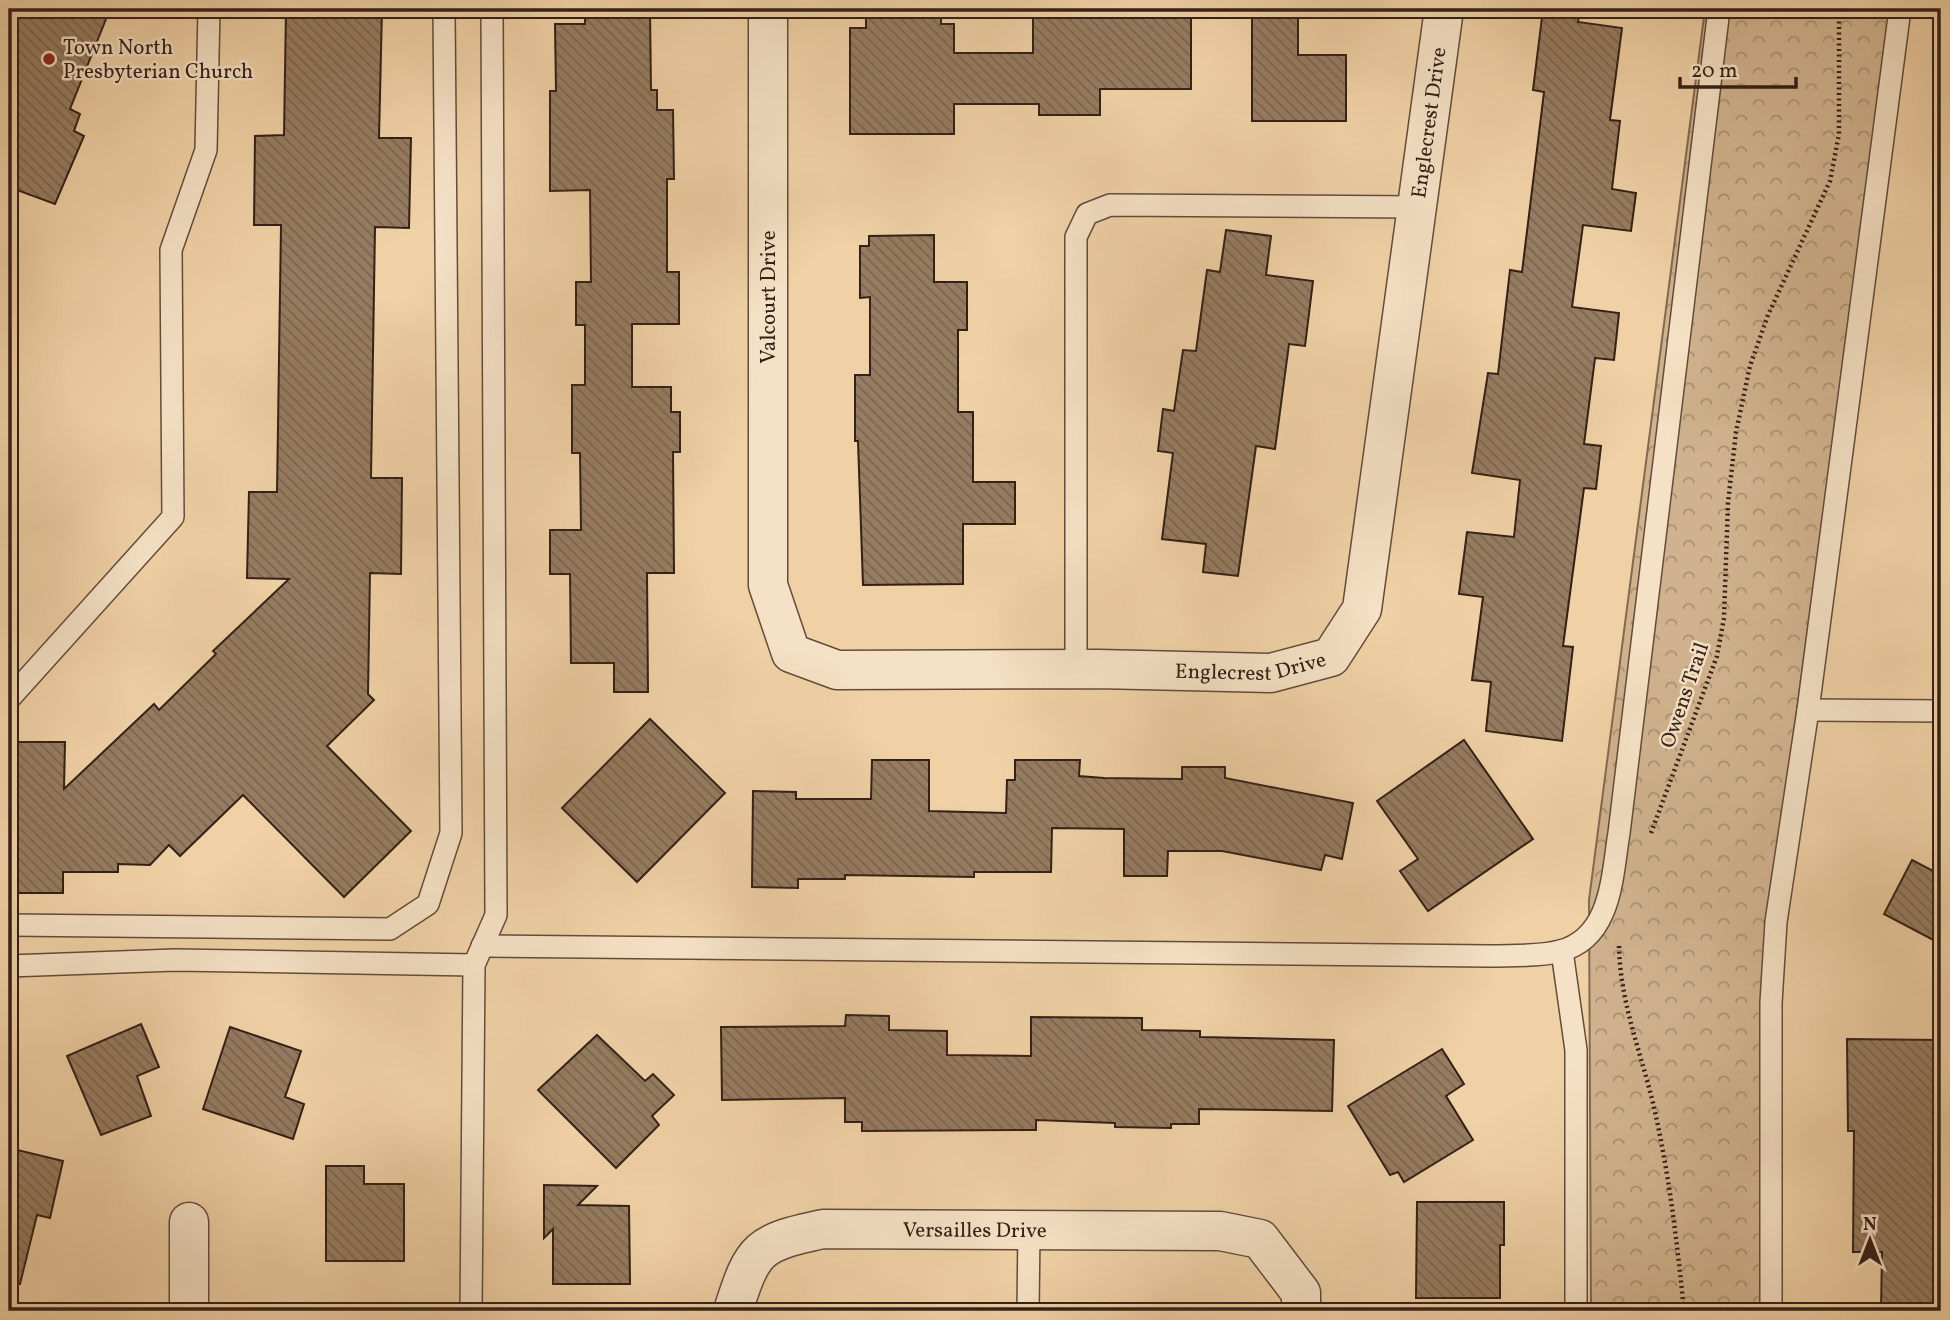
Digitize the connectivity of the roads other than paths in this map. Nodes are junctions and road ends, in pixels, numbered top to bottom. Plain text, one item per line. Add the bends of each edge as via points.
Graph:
1 (208, 9) edge
2 (444, 9) edge
3 (492, 9) edge
4 (768, 9) edge
5 (1444, 9) edge
6 (1719, 9) edge
7 (1900, 9) edge
8 (1419, 207) junction
9 (768, 585) joint
10 (1076, 669) junction
11 (9, 699) edge
12 (1808, 710) junction
13 (1941, 711) edge
14 (9, 925) edge
15 (1562, 951) junction
16 (478, 955) junction
17 (9, 966) edge
18 (189, 1222) dead end
19 (1029, 1230) junction
20 (189, 1311) edge
21 (471, 1311) edge
22 (733, 1311) edge
23 (1028, 1311) edge
24 (1301, 1311) edge
25 (1576, 1311) edge
26 (1771, 1311) edge

1 - 11 lane via 206,150 171,250 173,517
2 - 14 lane via 451,833 428,904 390,929
3 - 16 lane via 496,915
4 - 9 street, Valcourt Drive
5 - 8 street, Englecrest Drive
6 - 15 lane via 1617,846 1596,931
7 - 12 lane
8 - 10 street, Englecrest Drive via 1362,609 1331,657 1271,673
8 - 10 lane via 1110,205 1087,214 1076,237
9 - 10 street, Englecrest Drive via 790,653 837,670
12 - 13 lane
12 - 26 lane via 1775,935
15 - 16 lane via 1475,956
15 - 25 lane via 1576,1051
16 - 17 lane
16 - 21 lane
18 - 20 street
19 - 22 street, Versailles Drive via 823,1228 775,1240 747,1266
19 - 23 lane
19 - 24 street, Versailles Drive via 1220,1231 1260,1240 1301,1293

